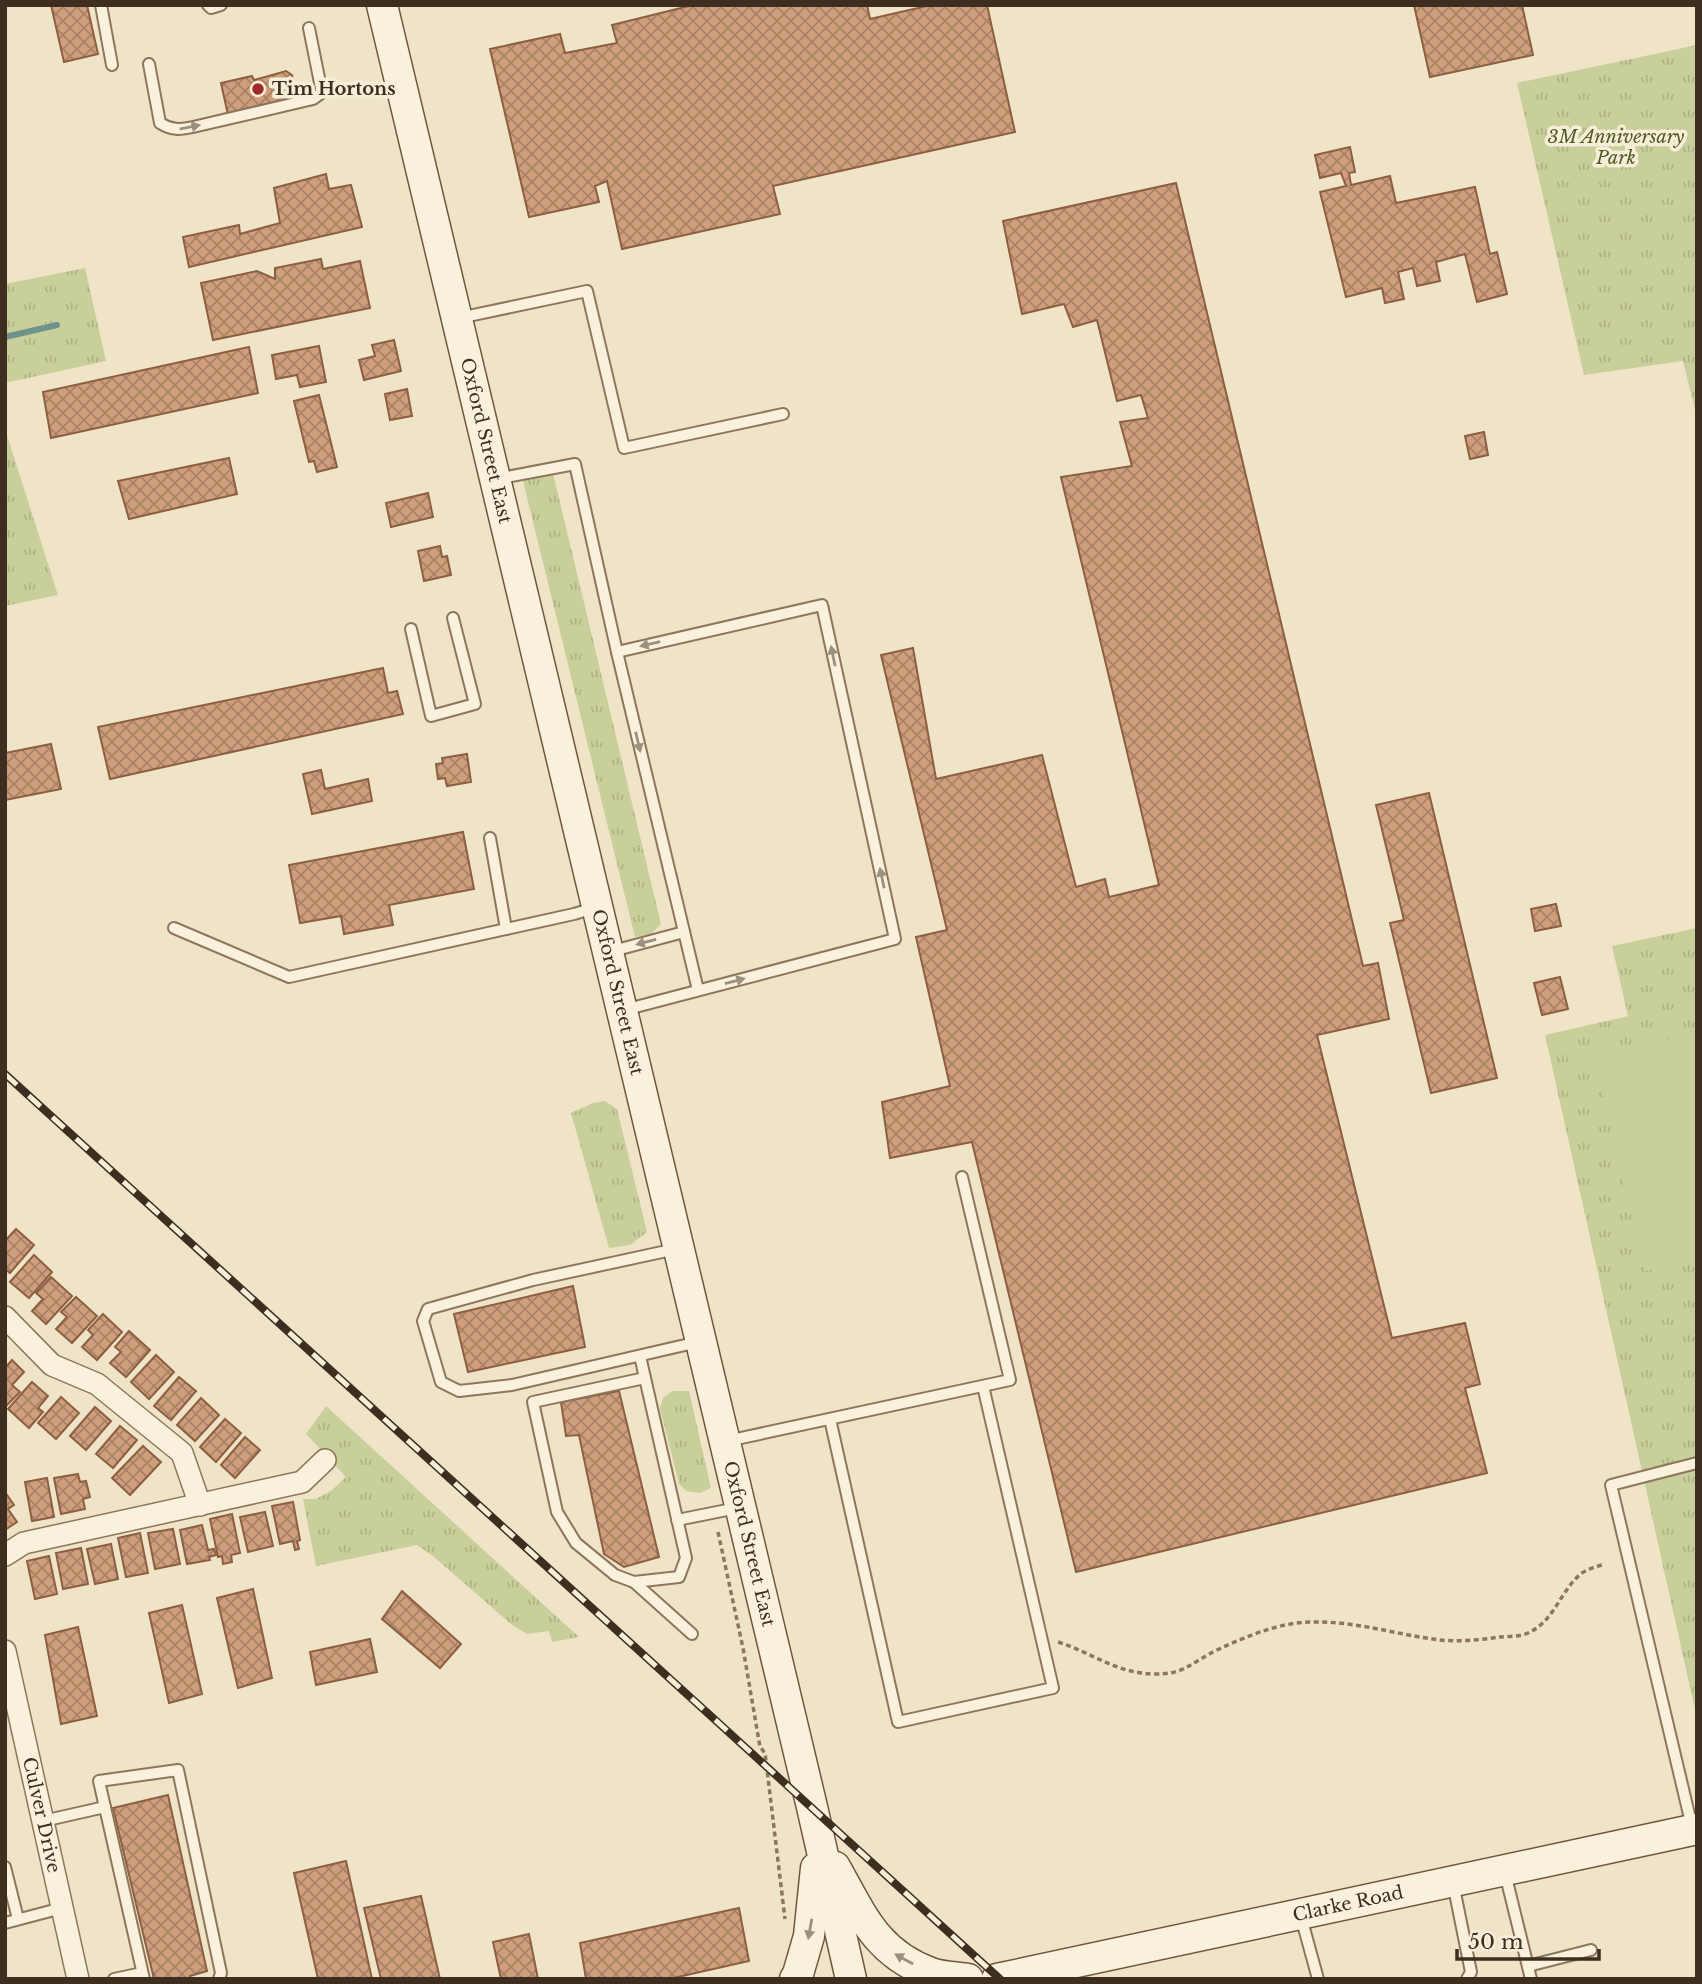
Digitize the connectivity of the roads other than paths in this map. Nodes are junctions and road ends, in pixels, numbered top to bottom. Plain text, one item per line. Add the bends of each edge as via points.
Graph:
1 (101, 5) edge
2 (208, 5) edge
3 (221, 5) edge
4 (382, 5) edge
5 (309, 28) dead end
6 (149, 64) dead end
7 (112, 65) dead end
8 (456, 319) junction
9 (783, 414) dead end
10 (495, 479) junction
11 (453, 618) dead end
12 (411, 629) dead end
13 (617, 652) junction
14 (490, 838) dead end
15 (597, 907) junction
16 (174, 928) dead end
17 (506, 929) junction
18 (684, 932) junction
19 (607, 952) junction
20 (698, 990) junction
21 (622, 1011) junction
22 (962, 1177) dead end
23 (678, 1248) junction
24 (5, 1317) edge
25 (701, 1342) junction
26 (640, 1356) junction
27 (645, 1378) junction
28 (983, 1386) junction
29 (830, 1419) junction
30 (725, 1442) junction
31 (326, 1460) dead end
32 (1697, 1463) edge
33 (200, 1504) junction
34 (740, 1507) junction
35 (677, 1520) junction
36 (5, 1555) edge
37 (634, 1582) junction
38 (692, 1634) dead end
39 (5, 1651) edge
40 (105, 1807) junction
41 (43, 1821) junction
42 (1695, 1829) edge
43 (818, 1836) junction
44 (5, 1867) edge
45 (1505, 1870) junction
46 (1453, 1881) junction
47 (62, 1908) junction
48 (1300, 1914) junction
49 (18, 1919) junction
50 (5, 1923) edge
51 (1591, 1950) dead end
52 (1528, 1966) junction
53 (143, 1976) edge
54 (78, 1979) edge
55 (114, 1979) edge
56 (219, 1979) edge
57 (795, 1979) edge
58 (851, 1979) edge
59 (968, 1979) edge
60 (998, 1979) edge
61 (1318, 1979) edge
62 (1467, 1979) edge
63 (1531, 1979) edge

1 - 7 lane
2 - 3 lane
4 - 8 main road, Oxford Street East
6 -> 5 lane via 160,123 181,130 320,94
8 - 9 lane via 587,291 624,448
8 - 10 main road, Oxford Street East
10 - 13 lane via 575,464
10 - 15 main road, Oxford Street East
11 - 12 lane via 475,704 431,716
13 -> 18 lane
20 -> 13 lane via 895,939 821,605
14 - 17 lane
15 - 17 lane
15 - 19 main road, Oxford Street East
16 - 17 lane via 289,977
18 -> 19 lane
18 - 20 lane
19 - 21 main road, Oxford Street East
20 - 21 lane
21 - 23 main road, Oxford Street East
22 - 28 lane via 1010,1380
23 - 25 main road, Oxford Street East
23 - 26 lane via 428,1309 423,1321 441,1382 459,1391 512,1385
24 - 33 street via 52,1365 97,1384 183,1453
25 - 26 lane
25 - 30 main road, Oxford Street East
26 - 27 lane
27 - 35 lane
27 - 37 lane via 533,1402 558,1512 576,1543 615,1575
28 - 29 lane
28 - 29 lane via 1053,1688 898,1722
29 - 30 lane
30 - 34 main road, Oxford Street East
31 - 33 street via 302,1482
32 - 42 lane via 1611,1485
33 - 36 street via 24,1543
34 - 35 lane
34 - 43 main road, Oxford Street East
35 - 37 lane via 686,1558 679,1577
37 - 38 lane
39 - 41 street, Culver Drive
40 - 41 lane
40 - 53 lane
40 - 56 lane via 99,1781 178,1770
41 - 47 street, Culver Drive
42 - 45 main road, Clarke Road
43 -> 57 main road via 809,1936
43 - 58 main road, Oxford Street East
59 -> 43 main road via 932,1974 891,1952 868,1924
44 - 49 lane
45 - 46 main road, Clarke Road
45 - 52 lane
46 - 48 main road, Clarke Road
46 - 62 lane via 1471,1972
47 - 49 lane
47 - 54 street, Culver Drive
48 - 60 main road, Clarke Road
48 - 61 lane
49 - 50 lane
51 - 52 lane
52 - 63 lane
53 - 55 lane

